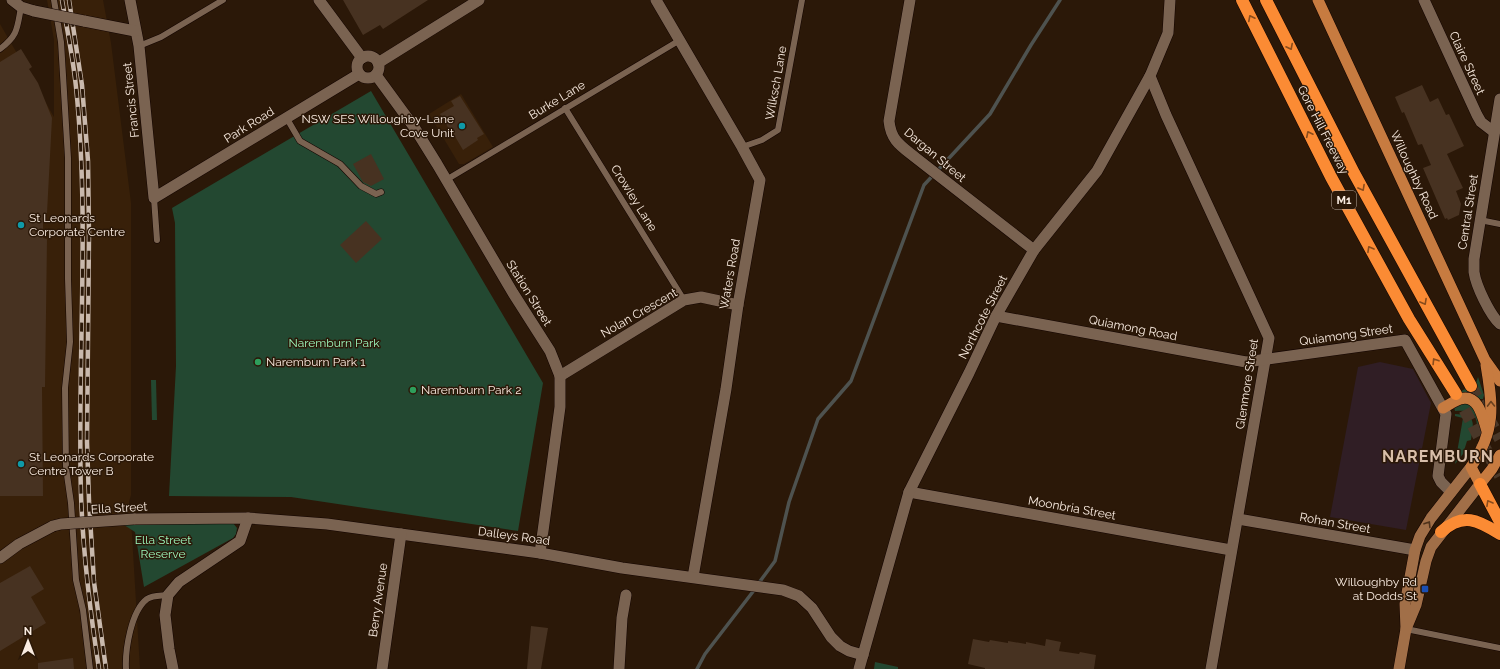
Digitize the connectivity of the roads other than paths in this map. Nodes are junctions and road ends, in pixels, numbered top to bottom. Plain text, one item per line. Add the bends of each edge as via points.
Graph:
1 (12, 0) edge
2 (54, 0) edge
3 (130, 0) edge
4 (223, 0) edge
5 (319, 0) edge
6 (479, 0) edge
7 (656, 0) edge
8 (802, 0) edge
9 (910, 0) edge
10 (1170, 0) edge
11 (1242, 0) edge
12 (1266, 0) edge
13 (1318, 0) edge
14 (1424, 0) edge
15 (21, 7) junction
16 (136, 31) junction
17 (680, 40) junction
18 (139, 46) junction
19 (0, 49) edge
20 (362, 58) junction
21 (378, 63) junction
22 (358, 74) junction
23 (376, 75) junction
24 (1150, 76) junction
25 (1500, 99) edge
26 (565, 108) junction
27 (286, 117) junction
28 (1494, 132) junction
29 (742, 147) junction
30 (446, 180) junction
31 (380, 192) dead end
32 (154, 198) junction
33 (1480, 220) junction
34 (1500, 224) edge
35 (157, 240) dead end
36 (1034, 250) junction
37 (684, 300) junction
38 (738, 305) junction
39 (996, 316) junction
40 (1500, 324) edge
41 (1266, 359) junction
42 (1485, 360) junction
43 (560, 376) junction
44 (1500, 381) edge
45 (1471, 386) tunnel mouth
46 (1456, 394) tunnel mouth
47 (1443, 408) junction
48 (1488, 434) junction
49 (1500, 455) edge
50 (1471, 467) junction
51 (1480, 484) junction
52 (909, 492) junction
53 (1451, 492) junction
54 (248, 518) junction
55 (1238, 519) junction
56 (1500, 522) edge
57 (1441, 532) junction
58 (401, 534) junction
59 (1500, 534) edge
60 (1231, 550) junction
61 (1416, 550) junction
62 (540, 553) junction
63 (1428, 553) junction
64 (0, 558) edge
65 (693, 578) junction
66 (168, 595) junction
67 (626, 595) dead end
68 (1406, 629) junction
69 (1500, 648) edge
70 (863, 655) junction
71 (90, 669) edge
72 (126, 669) edge
73 (173, 669) edge
74 (382, 669) edge
75 (619, 669) edge
76 (859, 669) edge
77 (1211, 669) edge
78 (1399, 669) edge

1 - 15 street
2 - 71 lane via 61,42 68,158 70,342 65,388 66,468 76,580 83,610
3 - 16 street, Francis Street
4 - 18 lane via 160,37
5 - 20 street
6 - 21 street
7 - 17 street, Waters Road
8 - 29 lane, Wilksch Lane via 778,130 762,140
9 - 36 street, Dargan Street via 889,120 890,132 897,143
10 - 24 street, Northcote Street via 1168,33
46 -> 11 highway, Gore Hill Freeway / M1 via 1409,320 1334,183
12 -> 45 highway, Gore Hill Freeway / M1 via 1354,173
13 - 42 main road, Willoughby Road
14 - 28 street, Claire Street via 1477,115 1481,122
15 - 16 street, bridge via 34,12
15 - 19 lane via 17,29 11,40
16 - 18 street, Francis Street
17 - 26 lane, Burke Lane
17 - 29 street, Waters Road
18 - 32 street, Francis Street
20 - 21 street via 372,57
20 - 22 street via 357,65
21 - 23 street
22 - 23 street via 368,79
22 - 27 street, Park Road
23 - 30 street, Station Street via 414,127
24 - 36 street, Northcote Street via 1097,170
24 - 41 street, Glenmore Street via 1269,338
25 - 28 street, Central Street
26 - 30 lane, Burke Lane
26 - 37 lane, Crowley Lane
27 - 31 lane via 300,141 340,164 361,186 376,194
27 - 32 street, Park Road
28 - 33 street, Central Street
29 - 38 street, Waters Road via 760,180
30 - 43 street, Station Street via 550,351
32 - 35 lane
33 - 34 lane
33 - 40 street, Central Street via 1474,273 1486,302
36 - 39 street, Northcote Street
37 - 38 street, Nolan Crescent via 701,297
37 - 43 street, Nolan Crescent
38 - 65 street, Waters Road
39 - 41 street, Quiamong Road via 1246,362
39 - 52 street, Northcote Street
41 - 47 street, Quiamong Street via 1405,340
41 - 55 street, Glenmore Street
42 - 44 main road, Willoughby Road
48 -> 42 main road, Willoughby Road via 1492,405
43 - 62 street, Station Street via 560,407
47 - 48 main road via 1461,399 1473,401 1481,410
47 - 53 street, Quiamong Street via 1446,419 1438,476
48 - 50 main road, Willoughby Road
49 - 51 main road, Willoughby Road
50 - 51 main road
50 - 53 main road, Willoughby Road
56 -> 51 highway
51 - 57 main road, Willoughby Road
52 - 60 street, Moonbria Street
52 - 70 street, Northcote Street
61 -> 53 main road, Willoughby Road via 1424,529
54 - 58 street, Dalleys Road via 327,524
54 - 64 street, Ella Street, bridge via 134,519 61,524 52,526 19,544
54 - 66 street via 240,541 179,582
55 - 60 street, Glenmore Street
55 - 61 street, Rohan Street
57 - 59 highway via 1454,522 1468,520 1480,522
57 - 63 main road, Willoughby Road
58 - 62 street, Dalleys Road
58 - 74 street, Berry Avenue
60 - 77 street, Glenmore Street
61 - 63 main road, Rohan Street
61 - 68 main road, Willoughby Road via 1405,604
62 - 65 street, Dalleys Road
63 - 68 main road, Willoughby Road via 1416,605
65 - 70 street, Dalleys Road via 782,590 799,596 812,608 840,646
66 - 72 lane via 153,596 141,605 126,647
66 - 73 street via 165,615
67 - 75 street
68 - 69 lane
68 - 78 main road, Willoughby Road
70 - 76 street, Northcote Street

